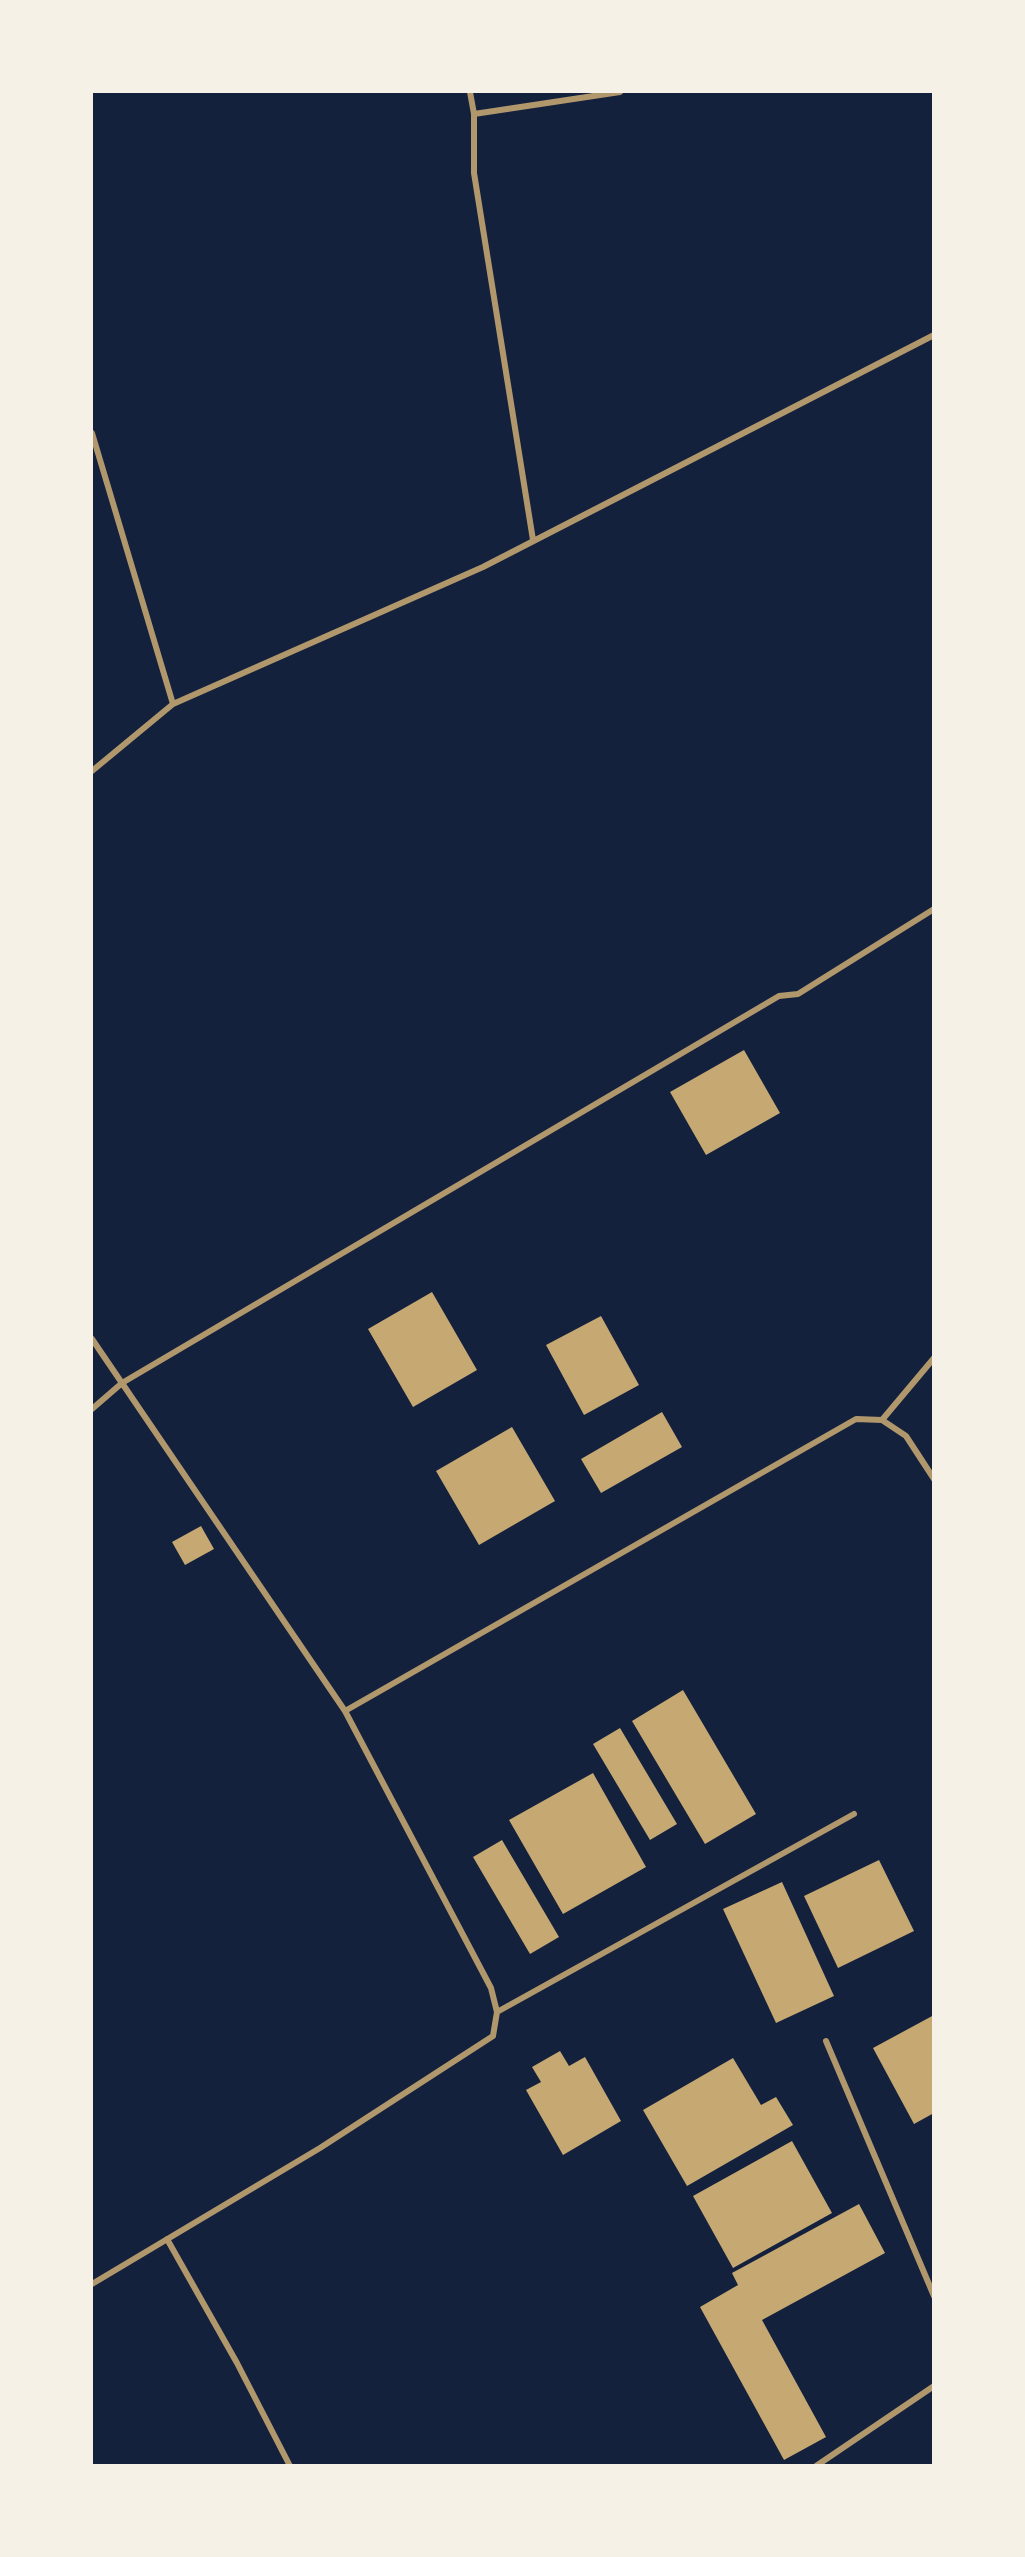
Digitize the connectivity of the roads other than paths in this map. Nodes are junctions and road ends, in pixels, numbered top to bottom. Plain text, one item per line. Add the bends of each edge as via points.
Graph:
1 (470, 92) edge
2 (620, 92) edge
3 (474, 114) junction
4 (933, 335) edge
5 (92, 433) edge
6 (533, 540) junction
7 (172, 704) junction
8 (92, 771) edge
9 (933, 909) edge
10 (92, 1339) edge
11 (933, 1358) edge
12 (122, 1383) junction
13 (92, 1409) edge
14 (882, 1420) junction
15 (933, 1479) edge
16 (345, 1711) junction
17 (854, 1814) dead end
18 (497, 2012) junction
19 (826, 2041) dead end
20 (167, 2239) junction
21 (92, 2284) edge
22 (933, 2296) edge
23 (933, 2386) edge
24 (290, 2466) edge
25 (816, 2466) edge

1 - 3 street
2 - 3 street
3 - 6 street via 474,173
4 - 6 street
5 - 7 street
6 - 7 street via 483,567
7 - 8 street
9 - 12 street via 798,994 779,996
10 - 12 street
11 - 14 street
12 - 13 street
12 - 16 street
14 - 15 street via 906,1437
14 - 16 street via 856,1419
16 - 18 street via 491,1988
17 - 18 street
18 - 20 street via 493,2036 320,2148
19 - 22 street
20 - 21 street
20 - 24 street
23 - 25 street

